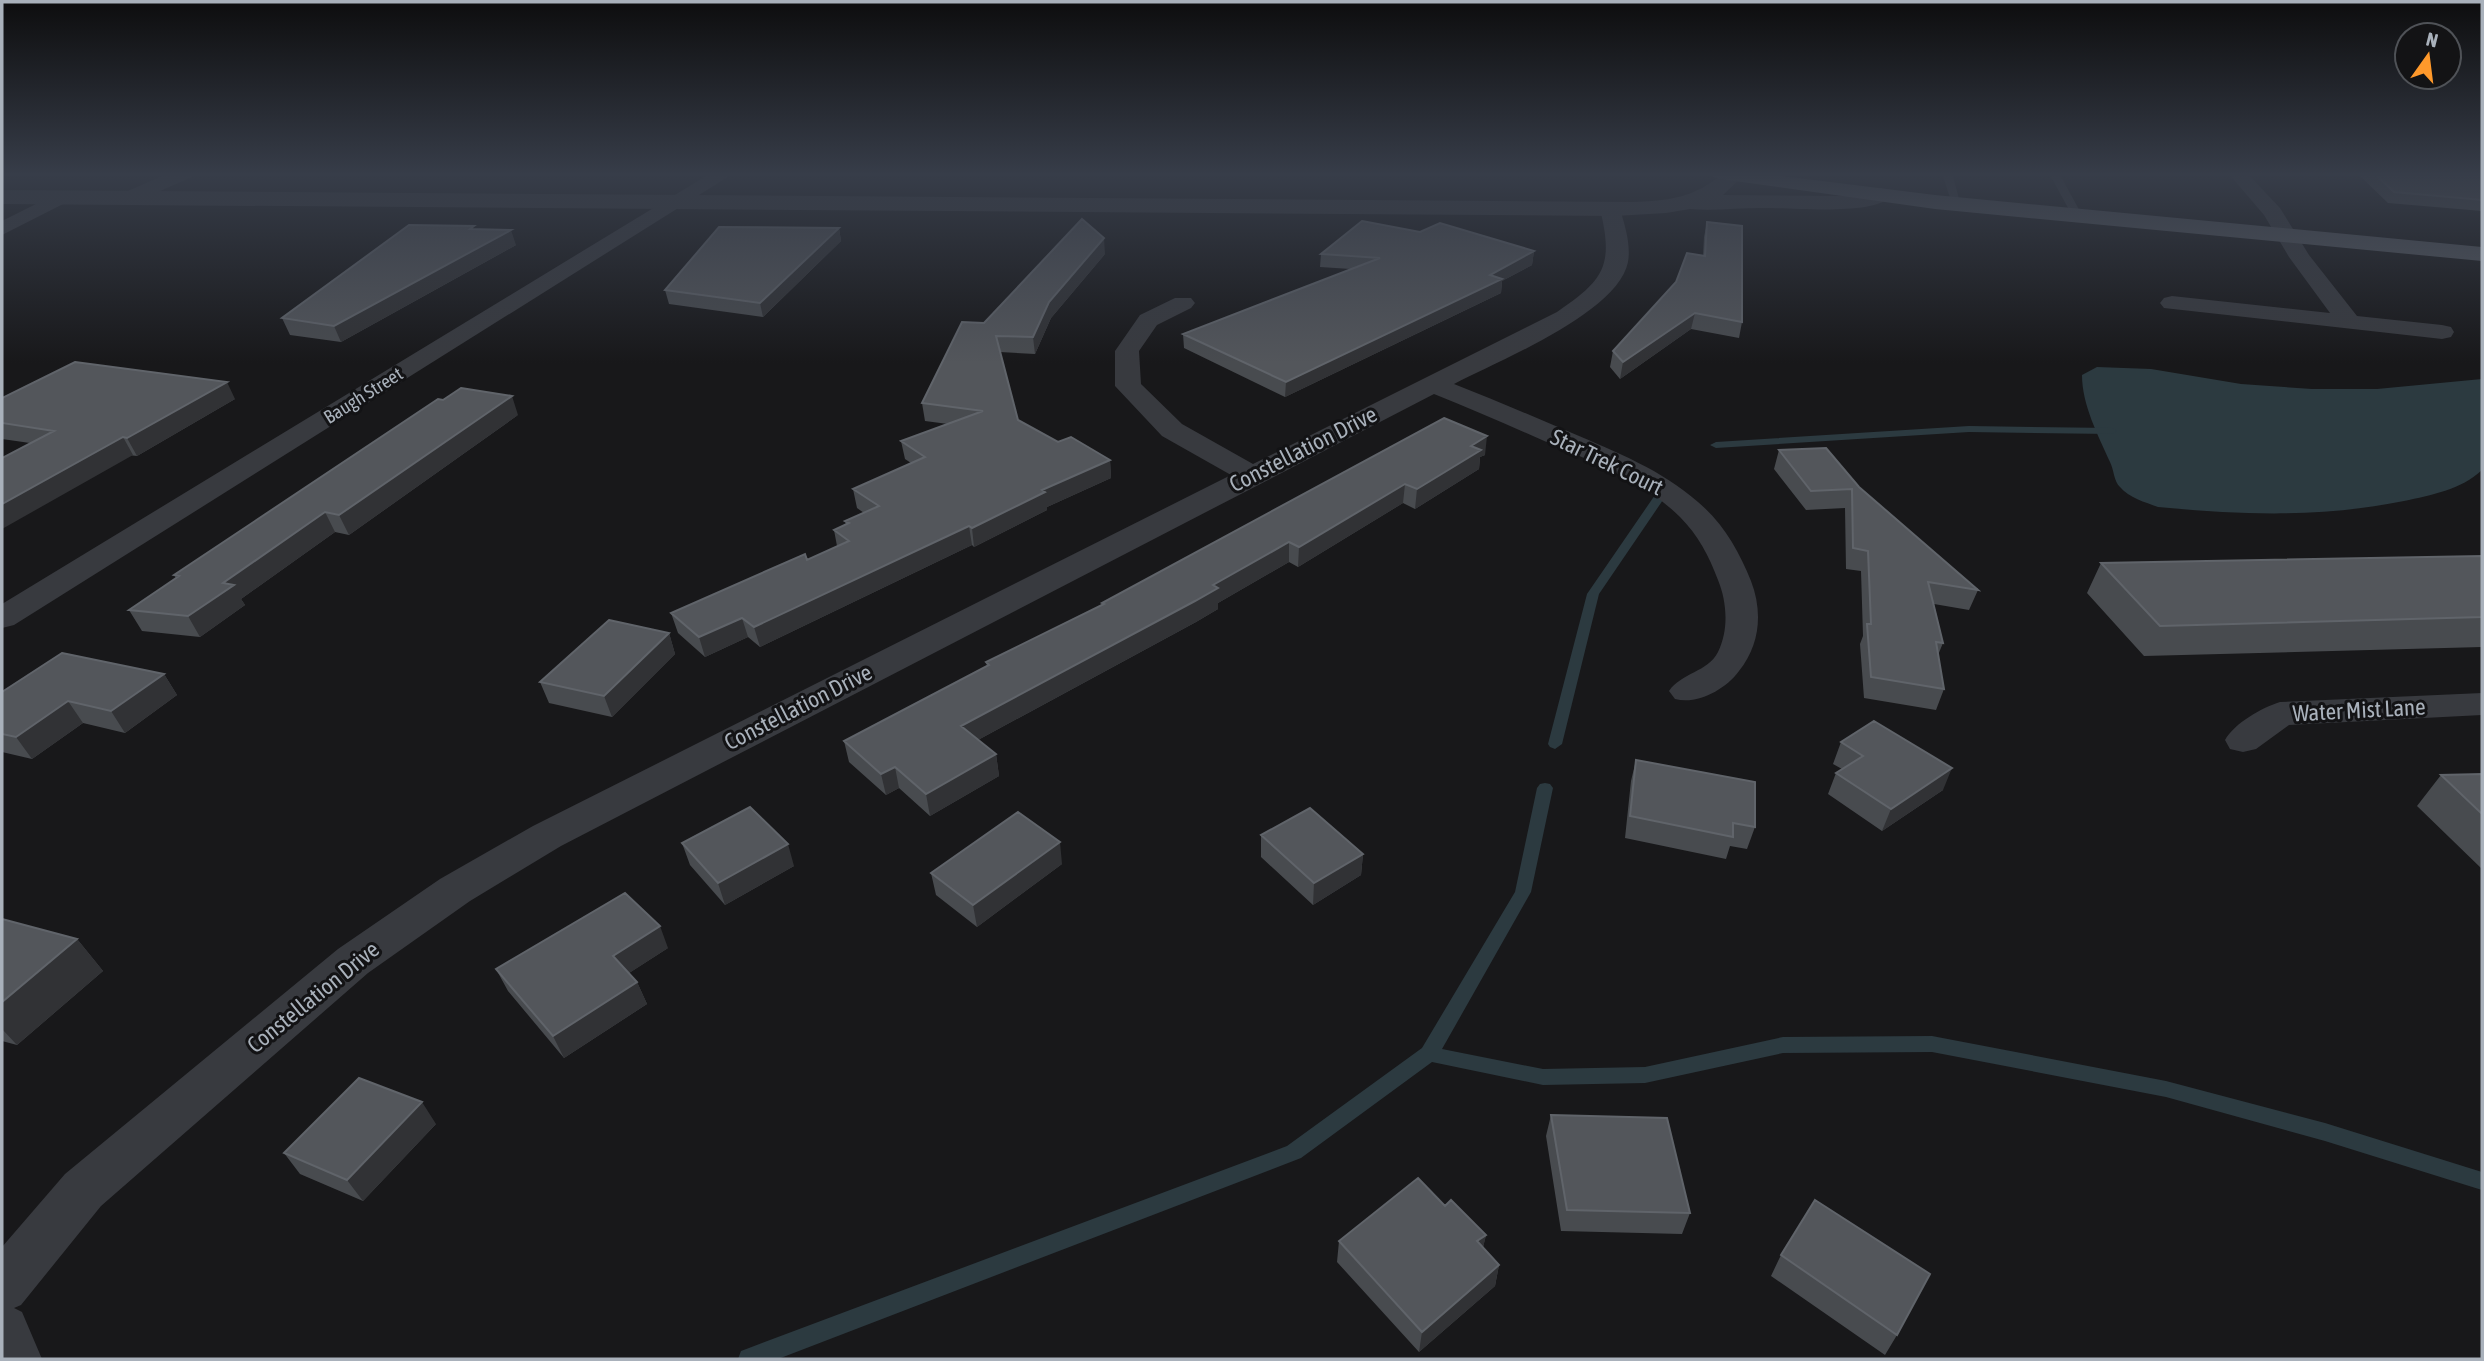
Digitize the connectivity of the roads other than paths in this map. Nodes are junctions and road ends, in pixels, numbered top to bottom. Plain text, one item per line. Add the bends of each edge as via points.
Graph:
1 (2287, 236) edge
2 (620, 237) edge
3 (1617, 237) edge
4 (2293, 237) edge
5 (2482, 254) edge
6 (1183, 303) dead end
7 (2172, 303) dead end
8 (2350, 323) junction
9 (2442, 332) dead end
10 (1432, 384) junction
11 (1251, 475) junction
12 (2, 618) edge
13 (1687, 691) dead end
14 (2482, 704) edge
15 (2243, 740) dead end
16 (2, 1287) edge
17 (2, 1331) edge
18 (14, 1359) edge

1 - 8 street
2 - 12 street, Baugh Street
3 - 10 street, Constellation Drive via 1618,264 1595,297 1565,317
4 - 5 main road
6 - 11 street via 1148,320 1127,351 1128,386 1172,430
7 - 8 street
8 - 9 street
10 - 11 street, Constellation Drive
10 - 13 street, Star Trek Court via 1643,474 1690,508 1710,531 1734,577 1742,605 1742,636 1724,668
11 - 16 street, Constellation Drive via 547,836 455,890 353,961 83,1190
14 - 15 street, Water Mist Lane via 2280,714
17 - 18 street

